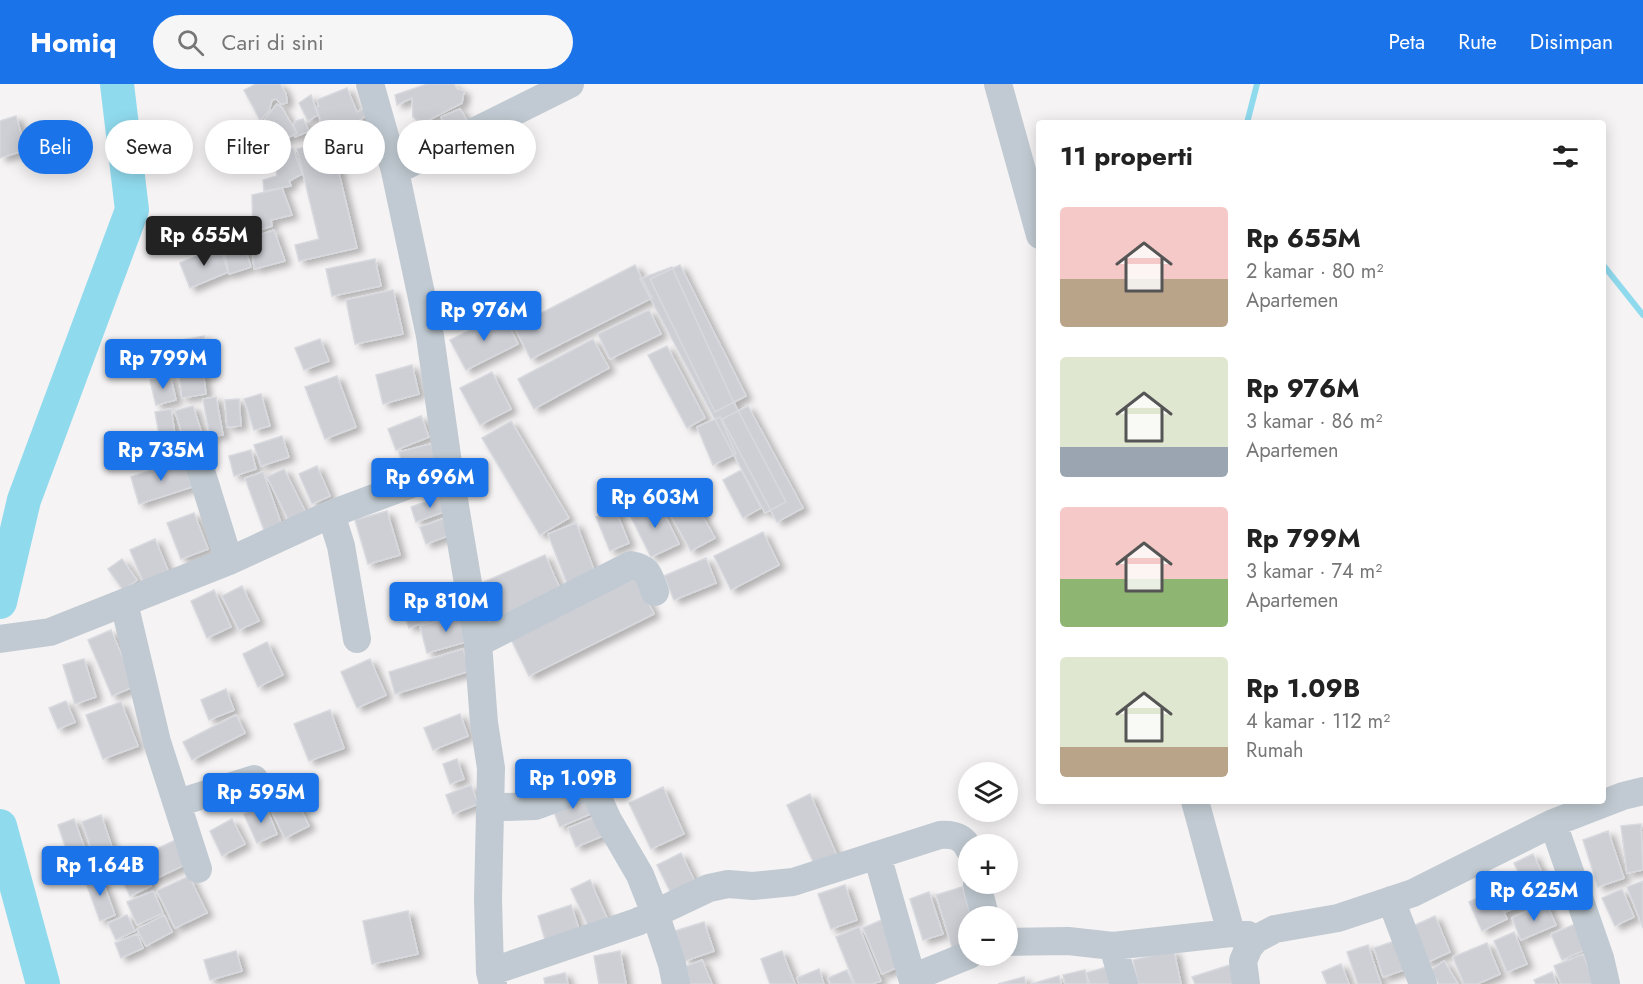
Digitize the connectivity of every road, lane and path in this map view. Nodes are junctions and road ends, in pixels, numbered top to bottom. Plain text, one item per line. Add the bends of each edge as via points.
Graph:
1 (370, 84) edge
2 (570, 84) edge
3 (998, 84) edge
4 (395, 171) junction
5 (1036, 221) edge
6 (194, 446) dead end
7 (449, 470) junction
8 (331, 514) junction
9 (229, 561) junction
10 (655, 592) dead end
11 (124, 603) junction
12 (0, 639) edge
13 (357, 639) dead end
14 (478, 643) junction
15 (254, 779) dead end
16 (1643, 791) edge
17 (178, 802) junction
18 (1606, 803) edge
19 (1196, 804) edge
20 (1603, 804) edge
21 (491, 805) junction
22 (1553, 824) junction
23 (958, 837) edge
24 (877, 855) junction
25 (198, 869) dead end
26 (1391, 900) junction
27 (656, 913) junction
28 (1244, 936) junction
29 (1018, 940) edge
30 (1113, 946) junction
31 (958, 960) edge
32 (492, 978) edge
33 (913, 981) edge
34 (676, 984) edge
35 (1124, 984) edge
36 (1246, 984) edge
37 (1423, 984) edge
38 (1606, 984) edge

1 - 4 street
2 - 4 street
3 - 5 street
4 - 7 street via 430,336
6 - 9 street
7 - 8 street
7 - 14 street
8 - 9 street
8 - 13 street via 341,546
9 - 11 street
10 - 14 street via 647,572 631,565
11 - 12 street via 50,632
11 - 17 street via 157,742
14 - 21 street
15 - 17 street
16 - 18 street
17 - 25 street
19 - 28 street
20 - 22 street
21 - 27 street via 535,806 592,785
21 - 32 street via 488,899
22 - 26 street
22 - 38 street
23 - 24 street via 939,835
24 - 27 street via 793,882 709,888
24 - 33 street
26 - 28 street via 1338,918
26 - 37 street
27 - 32 street
27 - 34 street
28 - 30 street
28 - 36 street via 1249,947 1243,961
29 - 30 street
30 - 35 street
31 - 33 street

